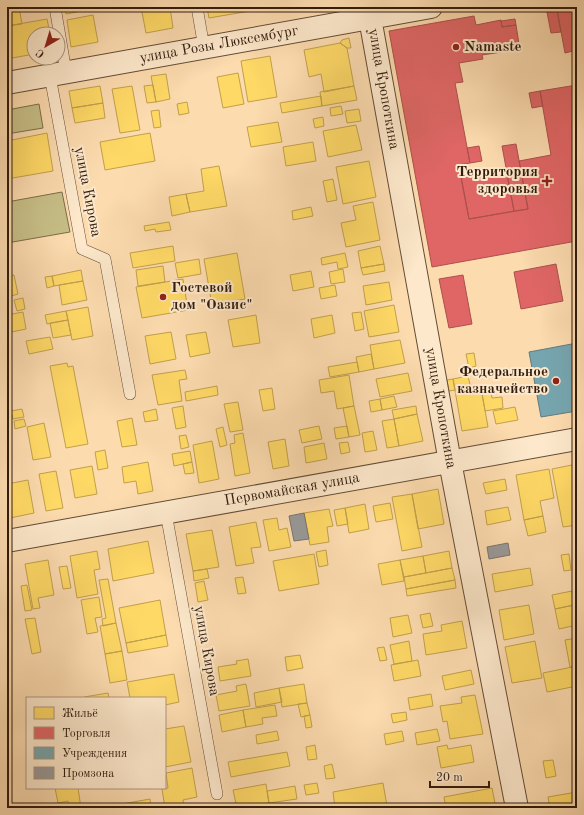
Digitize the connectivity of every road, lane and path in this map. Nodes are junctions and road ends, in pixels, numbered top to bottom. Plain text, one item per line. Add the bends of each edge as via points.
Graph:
1 (55, 7) edge
2 (197, 7) edge
3 (431, 7) edge
4 (369, 12) edge
5 (204, 48) junction
6 (58, 74) junction
7 (7, 83) edge
8 (130, 394) dead end
9 (577, 439) edge
10 (450, 462) junction
11 (166, 513) junction
12 (7, 541) edge
13 (217, 794) dead end
14 (517, 808) edge

1 - 6 lane, улица Кирова
2 - 5 lane
3 - 4 street, улица Розы Люксембург
4 - 5 street, улица Розы Люксембург
4 - 10 street, улица Кропоткина
5 - 6 street, улица Розы Люксембург
6 - 7 street, улица Розы Люксембург
6 - 8 lane, улица Кирова via 82,249 105,259
9 - 10 street, Первомайская улица
10 - 11 street, Первомайская улица
10 - 14 street, улица Кропоткина
11 - 12 street, Первомайская улица
11 - 13 lane, улица Кирова

